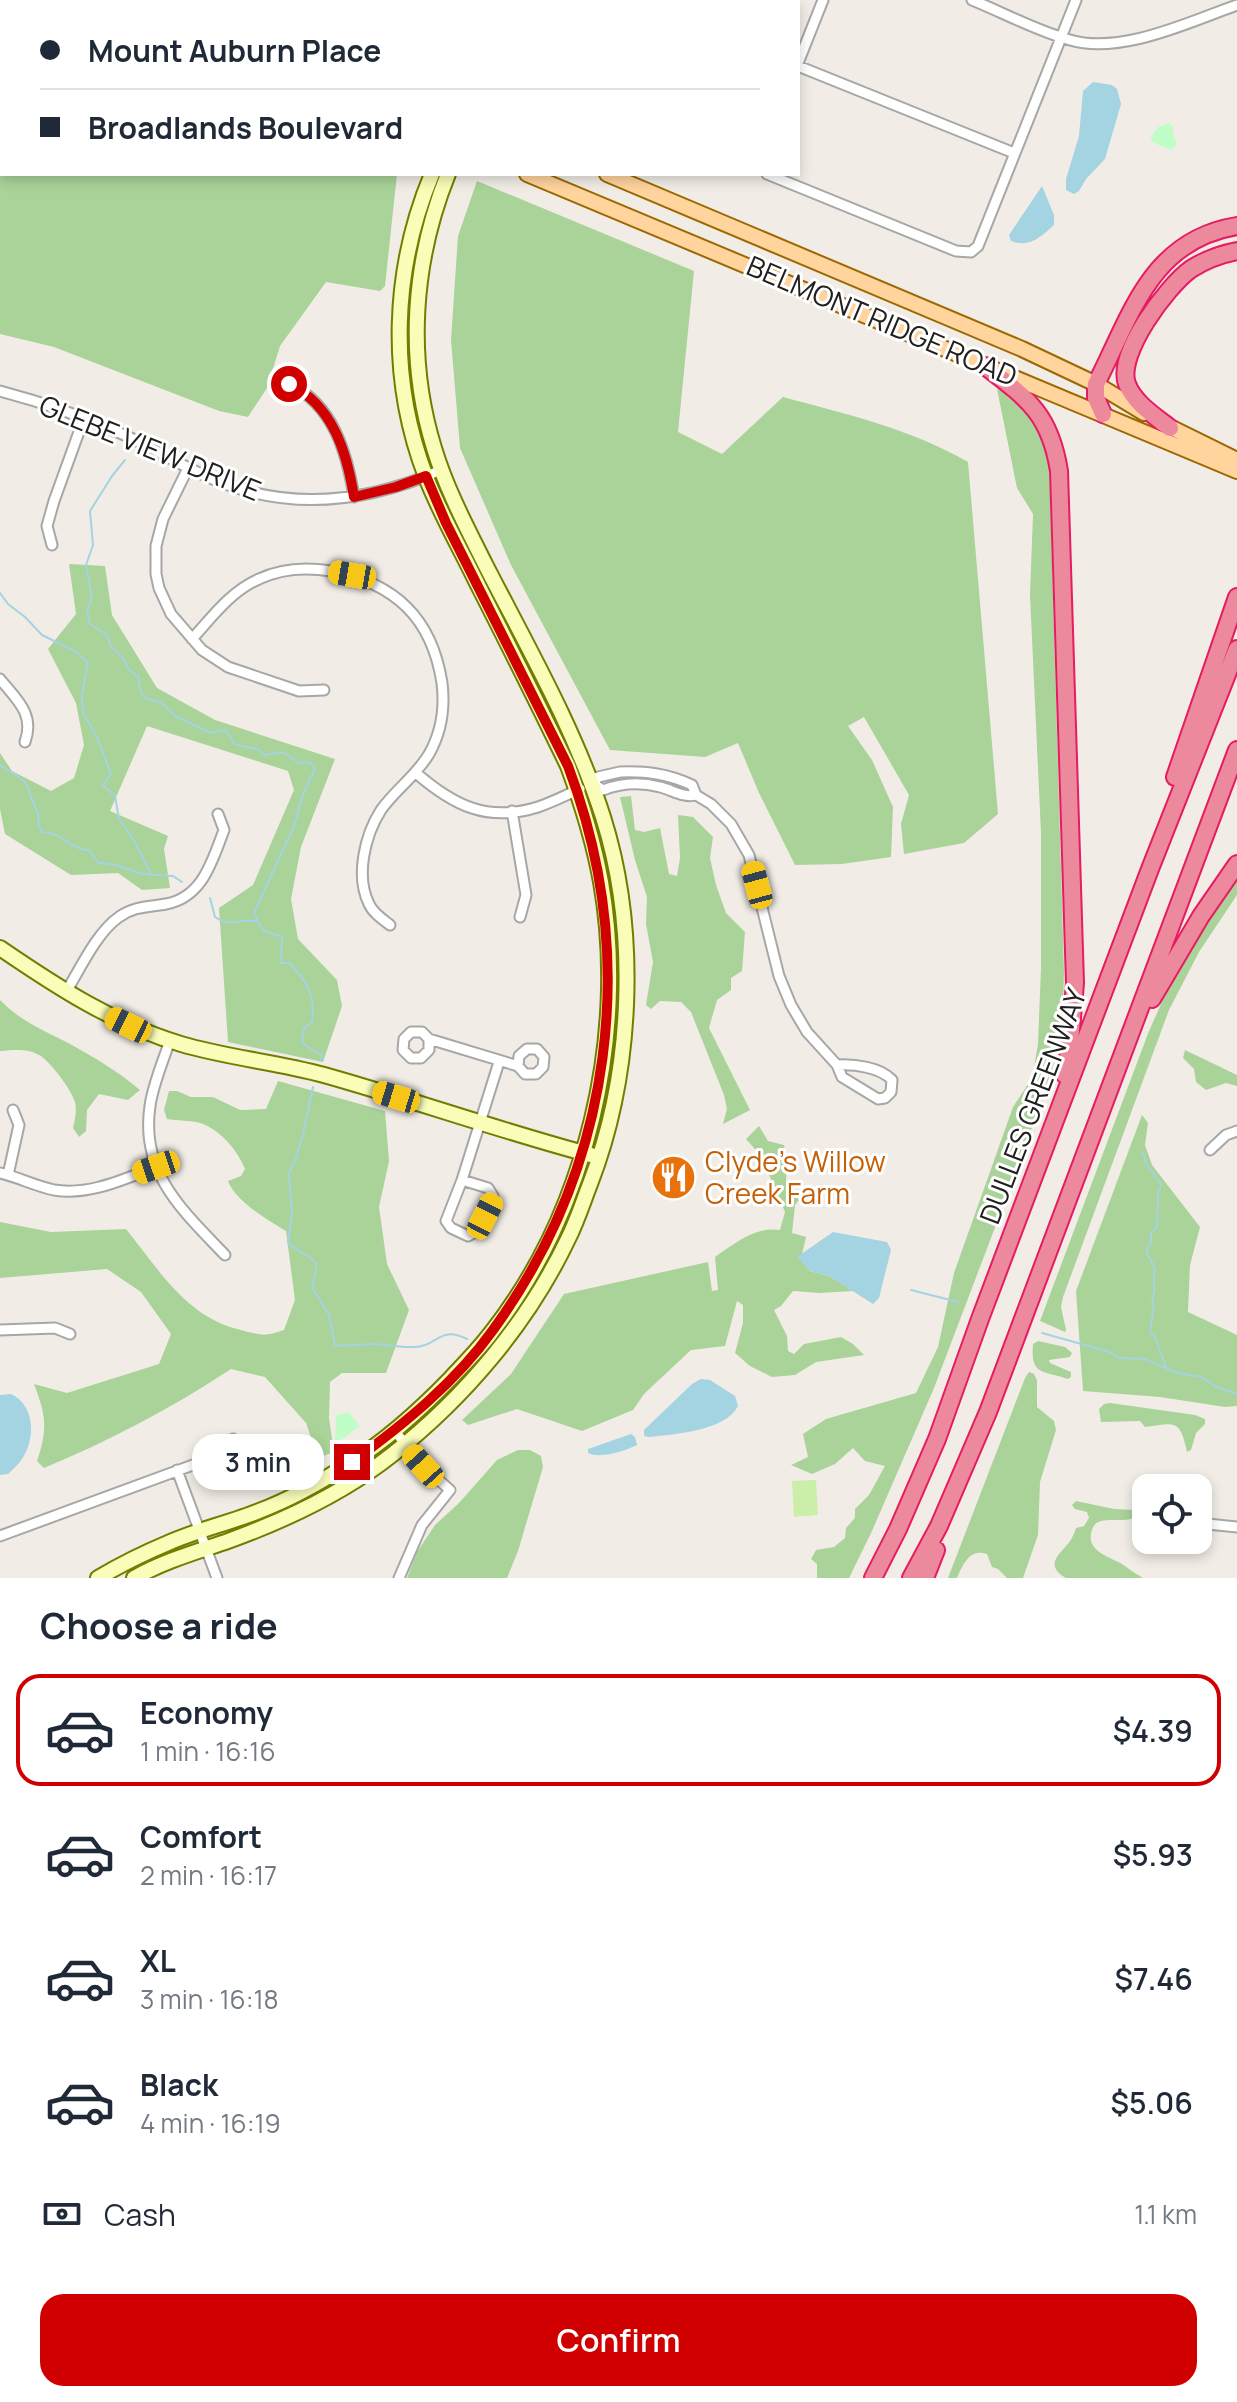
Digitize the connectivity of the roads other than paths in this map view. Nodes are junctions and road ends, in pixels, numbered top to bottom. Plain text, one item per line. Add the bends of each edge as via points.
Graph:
1 (823, 0) edge
2 (972, 0) edge
3 (1076, 0) edge
4 (1237, 5) edge
5 (1061, 37) junction
6 (800, 60) edge
7 (800, 66) edge
8 (1014, 153) junction
9 (444, 176) edge
10 (532, 176) edge
11 (612, 176) edge
12 (772, 176) edge
13 (1237, 226) edge
14 (1237, 251) edge
15 (985, 366) junction
16 (289, 384) dead end
17 (1096, 384) junction
18 (0, 391) edge
19 (1103, 414) junction
20 (84, 418) junction
21 (1170, 428) junction
22 (1237, 460) edge
23 (188, 468) junction
24 (441, 470) junction
25 (1237, 471) edge
26 (426, 476) junction
27 (354, 497) junction
28 (52, 545) dead end
29 (1237, 597) edge
30 (192, 639) junction
31 (1237, 649) edge
32 (0, 679) edge
33 (324, 690) dead end
34 (25, 742) dead end
35 (1237, 750) edge
36 (416, 773) junction
37 (587, 787) junction
38 (512, 811) junction
39 (218, 814) dead end
40 (1237, 864) edge
41 (1150, 869) junction
42 (520, 917) dead end
43 (390, 925) dead end
44 (0, 948) edge
45 (66, 992) junction
46 (1130, 1035) junction
47 (429, 1039) dead end
48 (170, 1040) junction
49 (499, 1062) junction
50 (837, 1065) junction
51 (518, 1066) dead end
52 (13, 1110) dead end
53 (480, 1122) junction
54 (1237, 1131) edge
55 (1210, 1150) dead end
56 (583, 1153) junction
57 (600, 1157) junction
58 (156, 1167) junction
59 (4, 1174) edge
60 (462, 1180) junction
61 (1016, 1226) junction
62 (225, 1255) dead end
63 (0, 1330) edge
64 (70, 1334) dead end
65 (1003, 1376) junction
66 (394, 1430) junction
67 (233, 1439) dead end
68 (405, 1444) junction
69 (177, 1470) junction
70 (1212, 1524) edge
71 (197, 1527) junction
72 (1237, 1527) edge
73 (0, 1536) edge
74 (205, 1548) junction
75 (98, 1578) edge
76 (134, 1578) edge
77 (217, 1578) edge
78 (399, 1578) edge
79 (873, 1578) edge
80 (911, 1578) edge
81 (925, 1578) edge

1 - 6 street
2 - 5 street
3 - 5 street
4 - 5 street via 1129,41
5 - 8 street
7 - 8 street
8 - 12 street via 978,246 964,253
9 - 24 main road via 423,254 416,329 424,412
9 - 26 main road via 420,203 407,255 399,328 403,389
10 - 15 main road, BELMONT RIDGE ROAD
11 - 17 main road, BELMONT RIDGE ROAD
13 - 17 highway via 1197,238 1161,264
14 - 21 highway via 1182,277 1159,301 1128,356 1125,377 1133,395
15 - 19 main road, BELMONT RIDGE ROAD
15 - 61 highway via 1023,395 1045,423 1057,453 1061,503 1073,1018 1060,1087
16 - 27 street via 304,391 332,425
17 - 19 highway
17 - 21 main road, BELMONT RIDGE ROAD
18 - 20 street, GLEBE VIEW DRIVE
19 - 25 main road, BELMONT RIDGE ROAD
20 - 23 street, GLEBE VIEW DRIVE
20 - 28 street via 47,526
21 - 22 main road, BELMONT RIDGE ROAD
23 - 27 street, GLEBE VIEW DRIVE via 262,495
23 - 30 street via 163,519 155,561 164,601
24 - 26 street, GLEBE VIEW DRIVE
24 - 37 main road via 552,696
26 - 27 street, GLEBE VIEW DRIVE
26 - 37 main road via 558,746
29 - 41 highway via 1156,834
30 - 33 street via 214,659 243,673 299,691
30 - 36 street via 239,591 283,571 337,572 387,590 420,623 441,678 438,734
31 - 41 highway, DULLES GREENWAY
32 - 34 street via 24,710 29,729
35 - 46 highway
36 - 38 street via 462,805
36 - 43 street via 381,811 365,852 369,905
37 - 38 street
37 - 50 street via 610,774 651,772 692,785 696,795 723,815 749,855 783,988 807,1032
37 - 56 main road via 608,955 601,1068
37 - 57 main road via 603,816 616,872 625,973 619,1077
38 - 42 street via 526,895
39 - 45 street via 224,830 201,882 176,901 119,917 103,932
40 - 46 highway
41 - 61 highway, DULLES GREENWAY
44 - 45 main road
45 - 48 main road
46 - 65 highway
47 - 49 street
48 - 53 main road via 322,1075
48 - 58 street via 150,1108 149,1140
49 - 51 street
49 - 53 street
50 - 50 street via 842,1077 878,1099 891,1092 892,1080 885,1074
52 - 59 street via 19,1125
53 - 56 main road
53 - 60 street
54 - 55 street
56 - 57 main road
56 - 66 main road via 557,1224 492,1332
57 - 68 main road via 568,1239 513,1331 457,1396
58 - 59 street via 83,1191 54,1190
58 - 62 street via 169,1194
60 - 60 street via 446,1221 468,1236 477,1231 493,1196 488,1188
61 - 79 highway, DULLES GREENWAY via 937,1439
63 - 64 street via 55,1328
65 - 80 highway
65 - 81 highway
66 - 68 street
66 - 71 main road via 302,1491 259,1511
67 - 69 street via 220,1455
68 - 74 main road via 316,1503
68 - 78 street via 450,1490 422,1525
69 - 71 street
69 - 73 street
70 - 72 street
71 - 74 street
71 - 75 main road
74 - 76 main road
74 - 77 street

